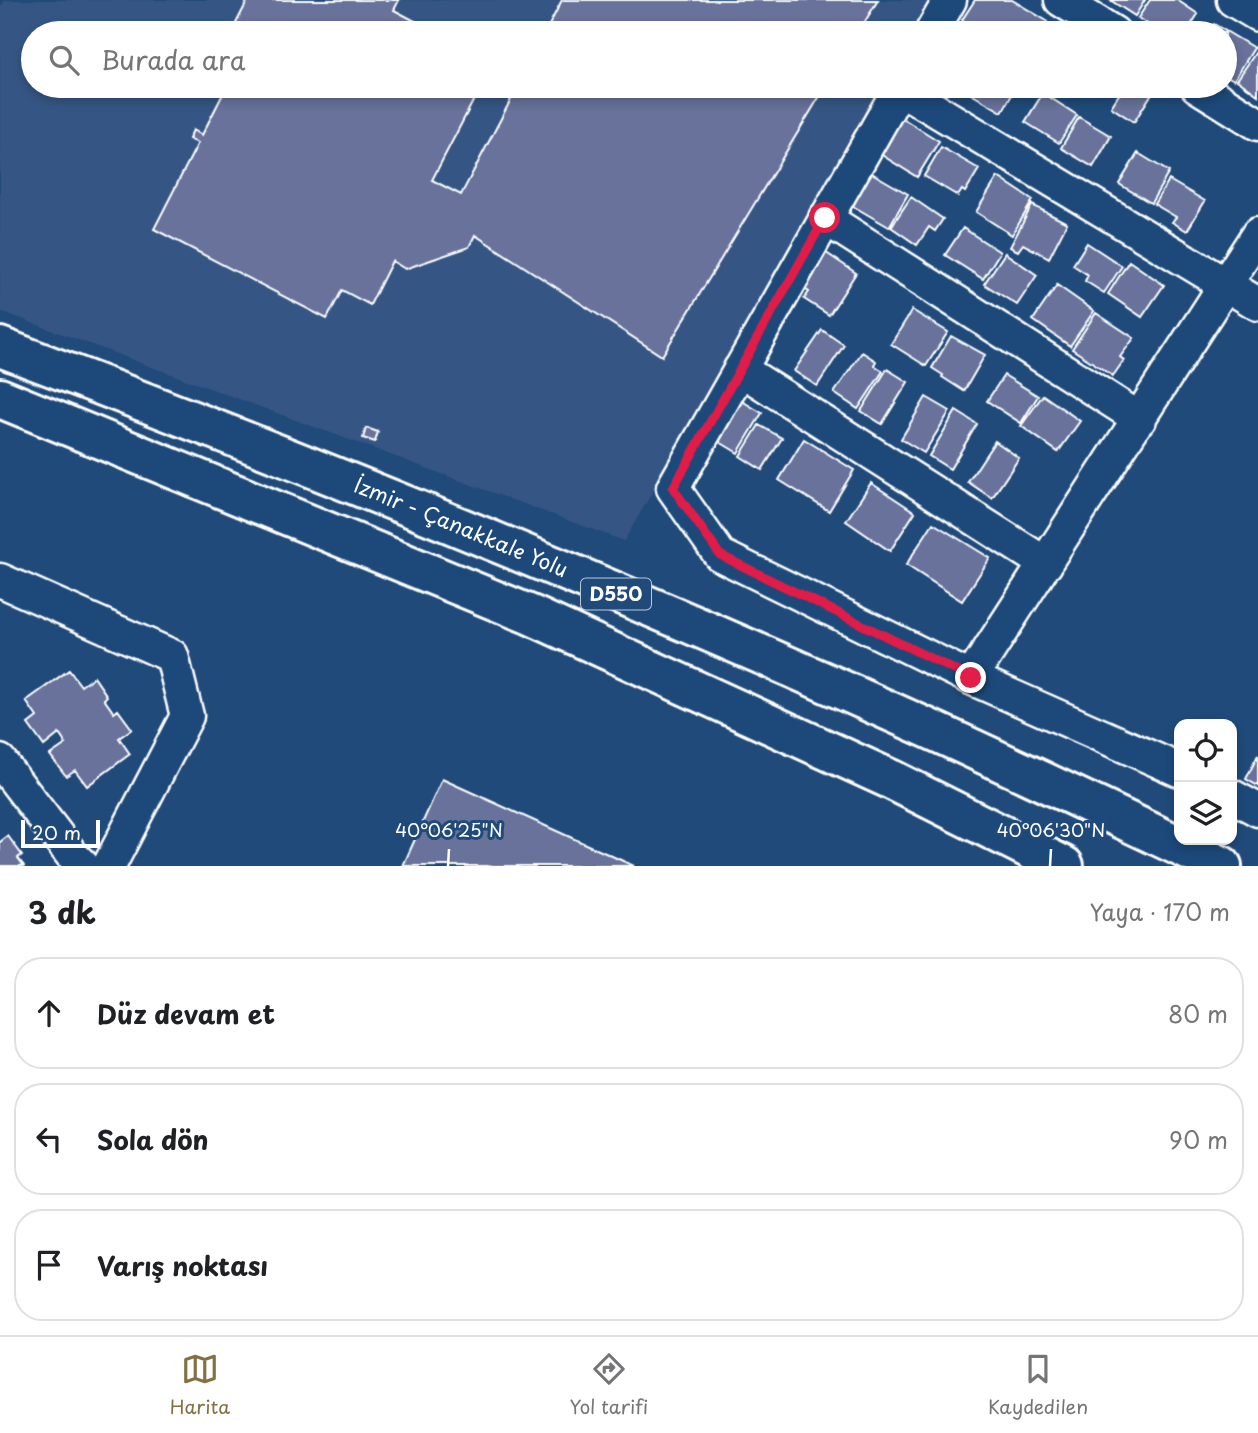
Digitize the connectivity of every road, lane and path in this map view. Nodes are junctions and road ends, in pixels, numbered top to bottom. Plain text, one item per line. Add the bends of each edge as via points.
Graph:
1 (950, 0) edge
2 (1061, 0) edge
3 (1233, 0) edge
4 (1258, 15) edge
5 (938, 21) edge
6 (1095, 21) edge
7 (894, 98) edge
8 (918, 98) edge
9 (1216, 98) edge
10 (1258, 124) edge
11 (825, 218) junction
12 (1258, 234) edge
13 (1227, 285) junction
14 (1258, 304) edge
15 (0, 347) edge
16 (740, 369) junction
17 (0, 398) edge
18 (1140, 419) junction
19 (1046, 564) junction
20 (0, 580) edge
21 (971, 678) junction
22 (0, 761) edge
23 (1174, 768) edge
24 (1237, 799) edge
25 (1258, 810) edge
26 (83, 866) edge
27 (110, 866) edge
28 (1064, 866) edge
29 (1222, 866) edge

1 - 5 street
2 - 6 street
3 - 4 street
7 - 11 street
8 - 13 street
9 - 10 street
11 - 16 street
11 - 18 street
12 - 13 street
13 - 14 street
13 - 18 street
15 - 29 highway, İzmir - Çanakkale Yolu / D550 via 550,565 914,722
16 - 19 street
16 - 21 street via 673,488 720,555
17 - 28 highway, D550 via 531,615 890,779
18 - 19 street
19 - 21 street
20 - 27 street via 172,656 187,716
21 - 23 street
22 - 26 street
24 - 25 street

